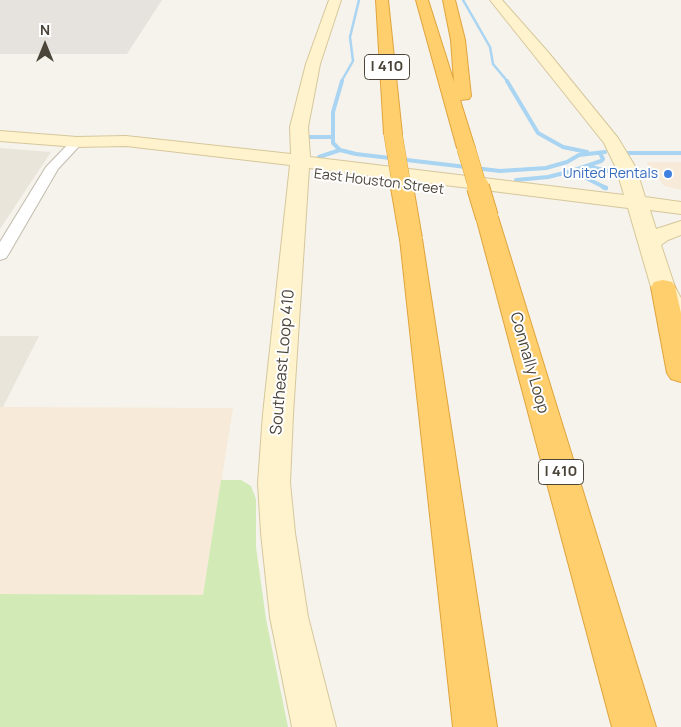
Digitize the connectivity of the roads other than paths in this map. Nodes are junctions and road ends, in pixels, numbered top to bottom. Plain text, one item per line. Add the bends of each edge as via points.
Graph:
1 (335, 0) edge
2 (422, 0) edge
3 (449, 0) edge
4 (496, 0) edge
5 (380, 4) edge
6 (456, 114) junction
7 (299, 127) junction
8 (0, 136) edge
9 (77, 142) junction
10 (236, 152) junction
11 (299, 166) junction
12 (626, 168) junction
13 (681, 203) edge
14 (681, 208) edge
15 (638, 209) junction
16 (681, 220) edge
17 (681, 228) edge
18 (649, 243) junction
19 (0, 255) edge
20 (663, 287) junction
21 (681, 323) edge
22 (681, 373) edge
23 (314, 727) edge
24 (475, 727) edge
25 (634, 727) edge

1 - 7 main road, Southeast Loop 410 via 313,64
2 - 6 highway, Connally Loop / I 410
3 - 6 highway via 458,40 464,107
4 - 12 main road via 592,116 612,142
5 - 24 highway, I 410, bridge via 393,134 411,239
6 - 25 highway, Connally Loop / I 410, bridge
7 - 10 main road via 288,139
7 - 11 main road, Southeast Loop 410
8 - 9 main road, East Houston Street
9 - 10 main road, East Houston Street via 126,141
9 - 11 main road, East Houston Street via 112,149
9 - 19 street via 53,167
10 - 11 main road, East Houston Street
11 - 15 main road, East Houston Street
11 - 23 main road, Southeast Loop 410 via 274,483 289,617
12 - 13 main road via 655,193
12 - 15 main road
14 - 15 main road, East Houston Street
15 - 16 main road, East Houston Street
15 - 18 main road
17 - 18 main road via 660,235
18 - 20 main road
20 - 21 main road
20 - 22 highway

